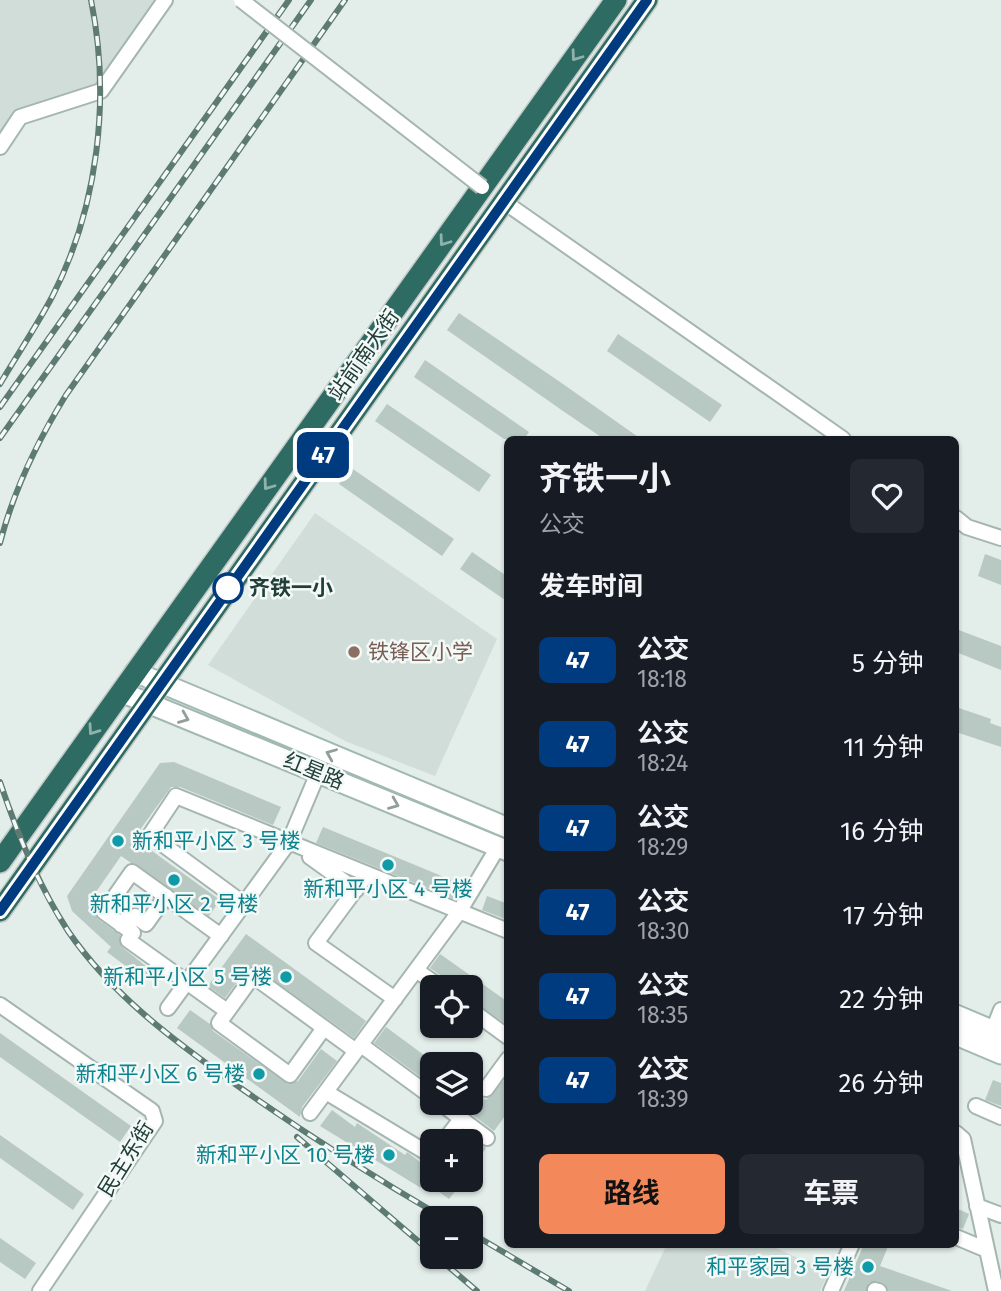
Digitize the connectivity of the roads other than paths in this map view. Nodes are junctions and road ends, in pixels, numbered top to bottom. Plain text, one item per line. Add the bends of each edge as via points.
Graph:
1 (165, 0) edge
2 (241, 0) edge
3 (616, 0) edge
4 (647, 0) edge
5 (0, 147) edge
6 (482, 187) junction
7 (503, 201) junction
8 (839, 436) edge
9 (959, 520) edge
10 (1001, 538) edge
11 (135, 672) junction
12 (160, 683) junction
13 (121, 692) junction
14 (146, 703) junction
15 (318, 773) junction
16 (504, 826) edge
17 (289, 842) junction
18 (503, 849) edge
19 (0, 862) edge
20 (367, 874) junction
21 (356, 890) junction
22 (166, 896) junction
23 (244, 904) junction
24 (0, 911) edge
25 (460, 912) junction
26 (121, 925) junction
27 (504, 929) edge
28 (221, 936) junction
29 (416, 970) junction
30 (423, 975) edge
31 (187, 982) junction
32 (395, 999) junction
33 (0, 1005) edge
34 (168, 1008) dead end
35 (1001, 1010) edge
36 (227, 1011) junction
37 (959, 1017) edge
38 (483, 1019) edge
39 (324, 1028) junction
40 (504, 1034) edge
41 (959, 1035) edge
42 (995, 1041) edge
43 (358, 1048) junction
44 (504, 1064) edge
45 (420, 1089) edge
46 (485, 1089) dead end
47 (326, 1092) junction
48 (976, 1106) dead end
49 (310, 1113) dead end
50 (456, 1115) edge
51 (1001, 1116) edge
52 (461, 1119) junction
53 (453, 1129) edge
54 (959, 1136) edge
55 (487, 1138) dead end
56 (420, 1149) edge
57 (977, 1206) junction
58 (1001, 1215) edge
59 (959, 1238) edge
60 (850, 1248) edge
61 (987, 1250) junction
62 (40, 1291) edge
63 (831, 1291) edge
64 (996, 1291) edge

1 - 5 street via 101,91 20,117
2 - 6 street, bridge
3 -> 6 highway, 站前南大街
4 - 7 highway, 站前南大街
6 -> 11 highway, 站前南大街
7 - 8 street
7 - 12 highway, 站前南大街
9 - 10 street
11 - 12 street, 红星路
11 - 13 highway, 站前南大街
12 - 14 highway, 站前南大街
16 -> 12 street, 红星路
13 - 14 street, 红星路
13 -> 19 highway, 站前南大街
14 -> 15 street, 红星路
14 - 24 highway, 站前南大街
15 - 17 street
15 -> 18 street, 红星路
17 - 20 street
17 - 21 street
17 - 23 street
17 - 23 street via 176,796 150,835
18 - 25 street
20 - 21 street
20 - 25 street
21 - 32 street via 316,943
22 - 26 street via 146,924 135,916
22 - 26 street via 132,872 104,912
22 - 28 street
23 - 28 street
25 - 27 street
25 - 29 street
26 - 31 street via 133,933 128,940
28 - 31 street
29 - 30 street
29 - 32 street
31 - 34 street
31 - 36 street
32 - 43 street
33 - 62 street, 民主东街 via 152,1111 155,1121
35 - 42 street
36 - 39 street via 253,976
36 - 39 street via 219,1023 290,1075
37 - 42 street
38 - 40 street
39 - 43 street
41 - 42 street
43 - 45 street
43 - 47 street
44 - 46 street
47 - 49 street
47 - 56 street
48 - 51 street
50 - 52 street
52 - 53 street
52 - 55 street
54 - 57 street
57 - 58 street
57 - 61 street
59 - 61 street
60 - 63 street
61 - 64 street

